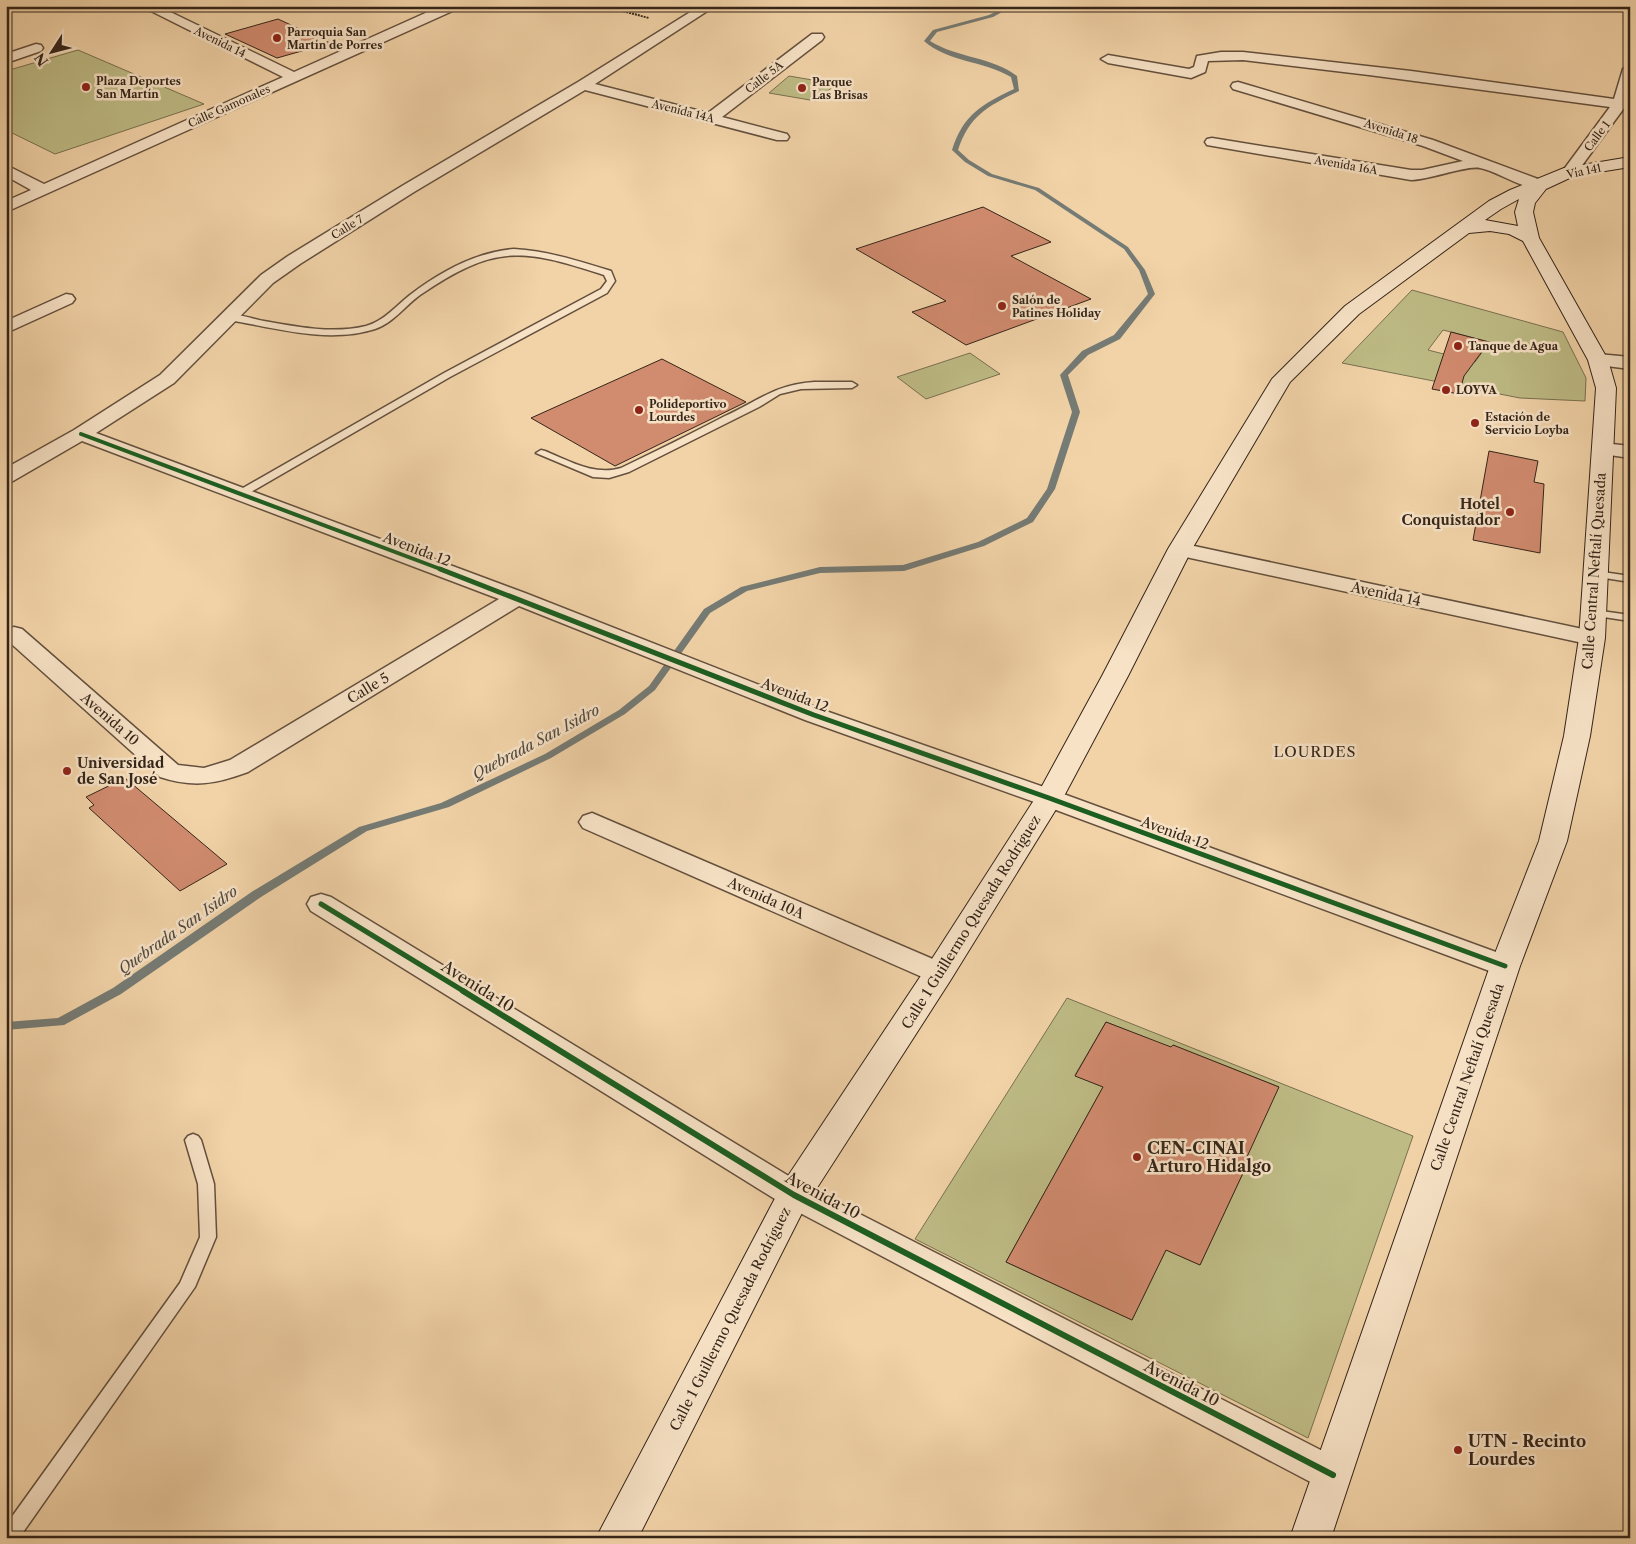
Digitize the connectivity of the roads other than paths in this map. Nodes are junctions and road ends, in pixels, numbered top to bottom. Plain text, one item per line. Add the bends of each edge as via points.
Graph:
1 (147, 6) edge
2 (452, 6) edge
3 (709, 6) edge
4 (817, 36) dead end
5 (36, 48) dead end
6 (6, 59) edge
7 (1108, 59) dead end
8 (1630, 70) edge
9 (294, 77) junction
10 (583, 85) junction
11 (1238, 86) dead end
12 (1625, 104) edge
13 (711, 118) junction
14 (782, 137) dead end
15 (1212, 142) dead end
16 (1480, 162) junction
17 (1630, 162) edge
18 (6, 170) edge
19 (1570, 172) junction
20 (1540, 186) junction
21 (44, 190) junction
22 (6, 207) edge
23 (1465, 228) junction
24 (1530, 238) junction
25 (66, 299) dead end
26 (229, 317) junction
27 (6, 328) edge
28 (1598, 360) junction
29 (1630, 363) edge
30 (852, 385) dead end
31 (81, 434) junction
32 (1616, 450) edge
33 (541, 453) dead end
34 (6, 477) edge
35 (240, 494) junction
36 (1180, 549) junction
37 (1596, 574) junction
38 (1630, 579) edge
39 (517, 598) junction
40 (1630, 618) edge
41 (1593, 625) junction
42 (14, 634) dead end
43 (218, 775) joint
44 (1049, 798) junction
45 (592, 822) dead end
46 (321, 904) dead end
47 (1505, 966) junction
48 (939, 973) junction
49 (193, 1140) dead end
50 (794, 1195) junction
51 (1333, 1475) junction
52 (8, 1538) edge
53 (616, 1538) edge
54 (1310, 1538) edge

1 - 9 street, Avenida 14
2 - 9 street, Calle Gamonales
3 - 10 street, Calle 7
4 - 13 street, Calle 5A
5 - 6 street
7 - 12 street via 1191,74 1200,69 1202,59 1210,56 1248,58
8 - 12 street, Calle 1
9 - 21 street, Calle Gamonales
10 - 13 street, Avenida 14A
10 - 26 street, Calle 7 via 294,260 267,279
11 - 16 street, Avenida 18 via 1356,120
12 - 19 street, Calle 1
13 - 14 street, Avenida 14A
15 - 16 street, Avenida 16A via 1422,176
16 - 20 street, Avenida 18
17 - 19 main road, Vía 141
18 - 21 street
19 - 20 main road, Vía 141
20 - 23 main road, Calle 1 Guillermo Quesada Rodríguez via 1494,205
20 - 24 main road, Calle Central Neftalí Quesada via 1526,202 1524,212
21 - 22 street, Calle Gamonales
23 - 24 main road via 1483,225 1505,228
23 - 36 main road, Calle 1 Guillermo Quesada Rodríguez via 1352,310 1282,379
24 - 28 main road, Calle Central Neftalí Quesada
25 - 27 street
26 - 31 street, Calle 7 via 167,379
26 - 35 lane via 327,332 355,332 374,326 420,292 460,269 499,253 544,254 608,273 611,281 604,291 448,375
28 - 29 street
28 - 32 main road, Calle Central Neftalí Quesada
30 - 33 lane via 810,385 777,391 756,405 609,475 593,474
31 - 34 street, Calle 7
31 - 35 street, Avenida 12
32 - 37 main road, Calle Central Neftalí Quesada
35 - 39 street, Avenida 12
36 - 41 street, Avenida 14
36 - 44 main road, Calle 1 Guillermo Quesada Rodríguez
37 - 38 lane
37 - 41 main road, Calle Central Neftalí Quesada
39 - 43 street, Calle 5 via 239,766
39 - 44 street, Avenida 12 via 814,715
40 - 41 lane, Avenida 14
41 - 47 main road, Calle Central Neftalí Quesada via 1578,736 1553,841
42 - 43 street, Avenida 10 via 169,771 198,778
44 - 47 street, Avenida 12
44 - 48 main road, Calle 1 Guillermo Quesada Rodríguez
45 - 48 street, Avenida 10A
46 - 50 street, Avenida 10
47 - 51 main road, Calle Central Neftalí Quesada
48 - 50 main road, Calle 1 Guillermo Quesada Rodríguez
49 - 52 lane via 206,1184 208,1237 187,1287
50 - 51 street, Avenida 10
50 - 53 main road, Calle 1 Guillermo Quesada Rodríguez
51 - 54 main road, Calle Central Neftalí Quesada

